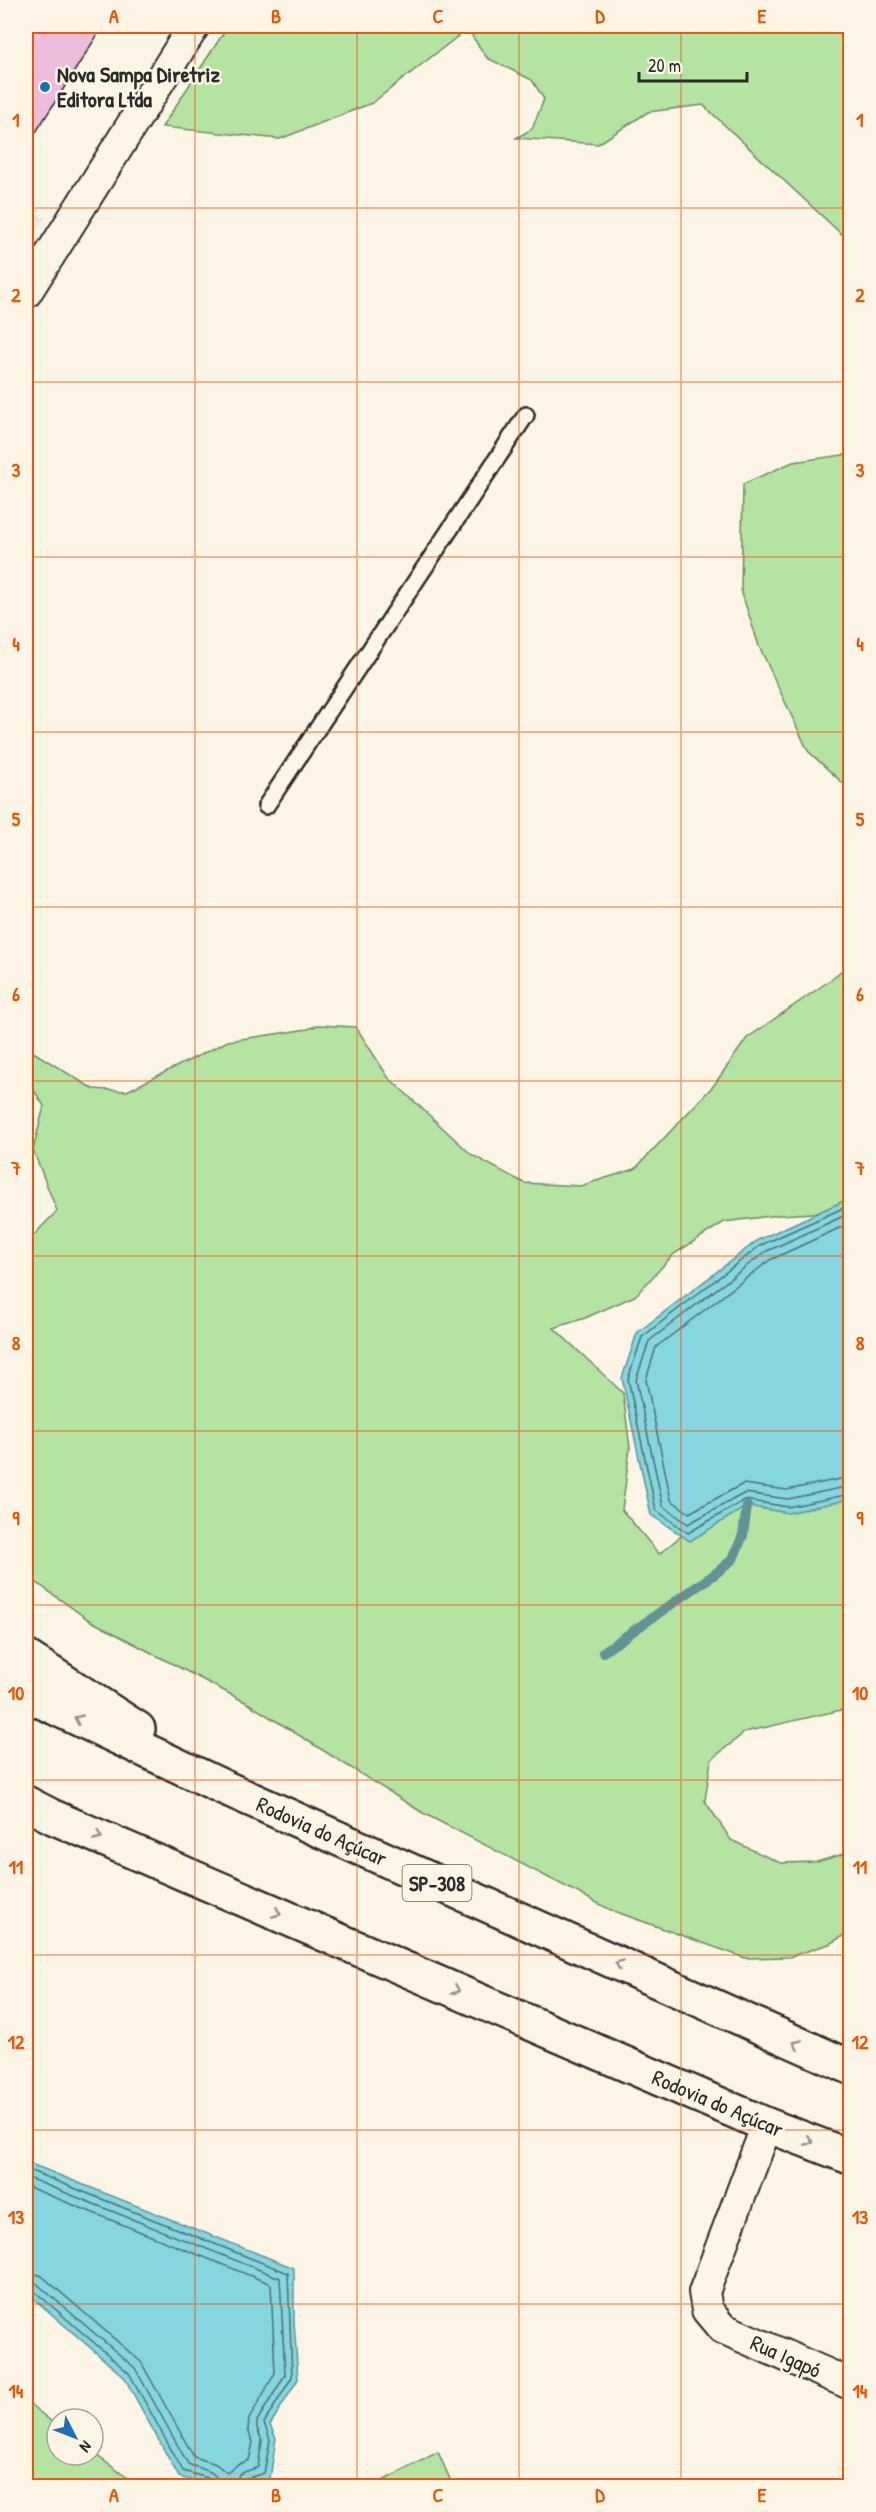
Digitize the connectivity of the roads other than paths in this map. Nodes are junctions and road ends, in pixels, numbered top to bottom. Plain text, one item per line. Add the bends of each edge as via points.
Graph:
1 (194, 26) edge
2 (26, 293) edge
3 (526, 415) dead end
4 (266, 806) dead end
5 (26, 1658) edge
6 (26, 1694) edge
7 (221, 1786) junction
8 (35, 1809) edge
9 (850, 2067) edge
10 (767, 2125) junction
11 (850, 2157) edge
12 (850, 2384) edge

1 - 2 street
3 - 4 lane
5 - 7 highway via 88,1695
7 -> 6 highway, Rodovia do Açúcar / SP-308
9 -> 7 highway, Rodovia do Açúcar / SP-308
8 -> 10 highway, Rodovia do Açúcar
10 -> 11 highway, Rodovia do Açúcar
10 - 12 street, Rua Igapó via 704,2292 707,2310 722,2328

